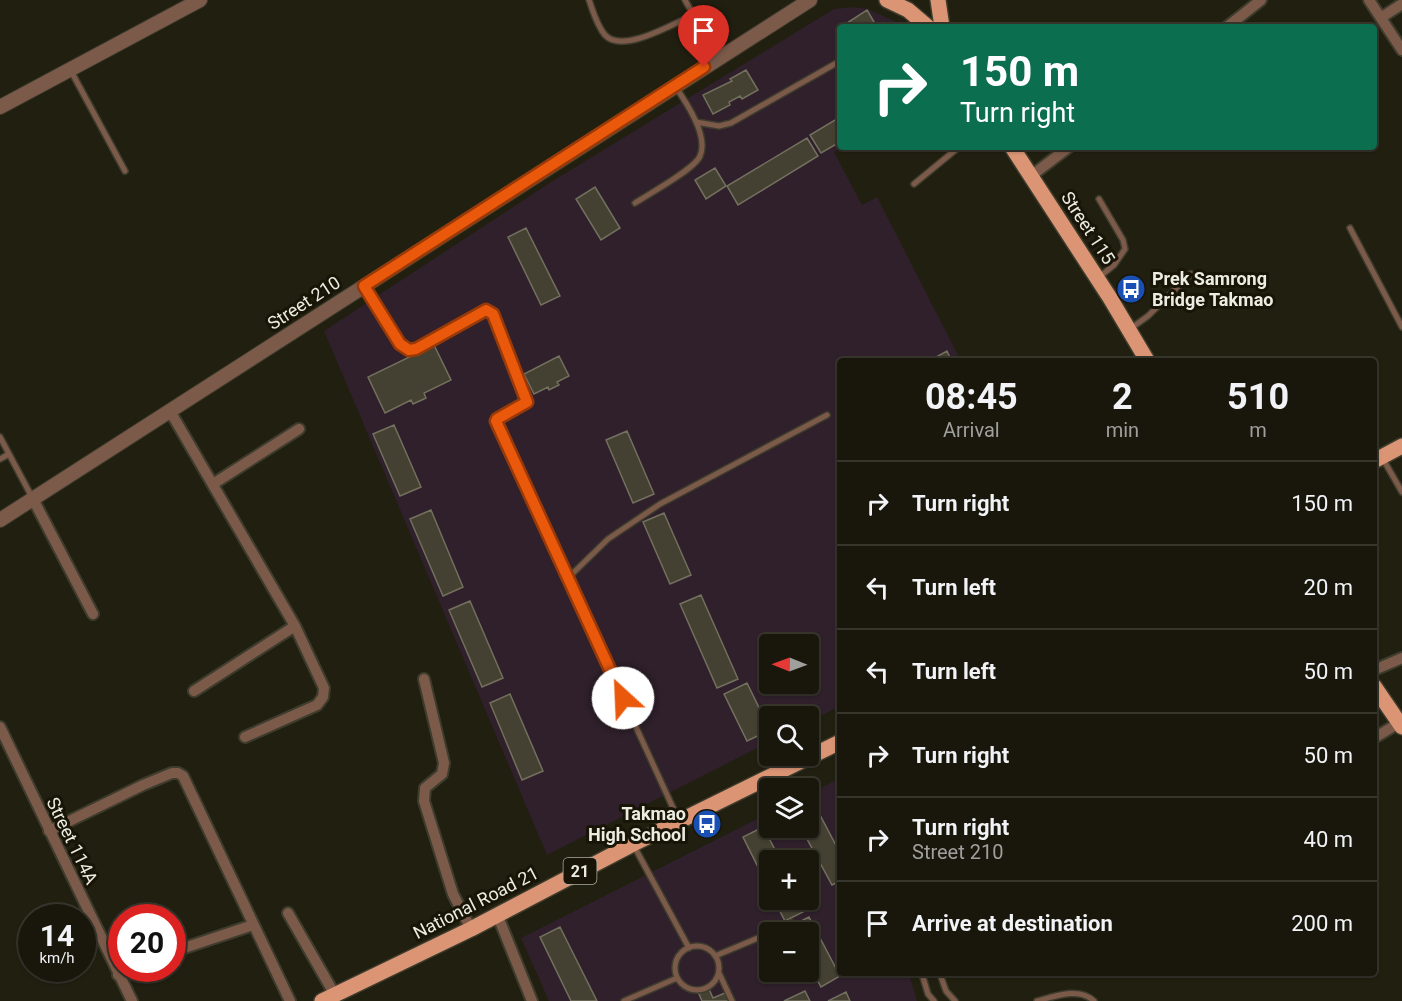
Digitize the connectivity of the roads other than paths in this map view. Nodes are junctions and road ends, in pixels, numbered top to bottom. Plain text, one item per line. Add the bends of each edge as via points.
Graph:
1 (200, 0) edge
2 (589, 0) edge
3 (685, 0) edge
4 (810, 0) edge
5 (887, 0) edge
6 (938, 0) edge
7 (1261, 0) edge
8 (1369, 0) edge
9 (1402, 4) edge
10 (693, 15) junction
11 (1382, 17) junction
12 (924, 24) edge
13 (942, 24) edge
14 (1231, 24) edge
15 (1402, 50) edge
16 (718, 58) junction
17 (837, 63) edge
18 (70, 69) junction
19 (675, 86) junction
20 (0, 107) edge
21 (696, 122) junction
22 (955, 150) edge
23 (1014, 150) edge
24 (1065, 150) edge
25 (125, 171) dead end
26 (1030, 176) junction
27 (914, 184) dead end
28 (1099, 199) dead end
29 (636, 203) dead end
30 (1350, 228) dead end
31 (1191, 274) dead end
32 (1097, 278) junction
33 (364, 286) junction
34 (1402, 327) edge
35 (1129, 330) junction
36 (1146, 358) edge
37 (170, 411) junction
38 (827, 415) dead end
39 (299, 429) dead end
40 (0, 437) edge
41 (1402, 446) edge
42 (9, 454) junction
43 (0, 459) edge
44 (1378, 459) edge
45 (213, 484) junction
46 (1402, 492) edge
47 (33, 499) junction
48 (0, 520) edge
49 (568, 578) junction
50 (93, 614) dead end
51 (295, 626) junction
52 (1402, 657) edge
53 (1377, 669) edge
54 (424, 679) dead end
55 (1377, 690) edge
56 (194, 691) dead end
57 (1401, 725) edge
58 (0, 727) edge
59 (245, 736) dead end
60 (1377, 737) edge
61 (837, 744) edge
62 (680, 822) junction
63 (49, 831) junction
64 (633, 844) junction
65 (288, 913) dead end
66 (497, 914) junction
67 (253, 925) junction
68 (471, 929) junction
69 (759, 938) edge
70 (186, 947) edge
71 (689, 948) junction
72 (108, 954) edge
73 (715, 956) junction
74 (718, 974) junction
75 (923, 976) edge
76 (941, 976) edge
77 (677, 978) junction
78 (122, 982) edge
79 (336, 997) edge
80 (132, 1001) edge
81 (290, 1001) edge
82 (532, 1001) edge
83 (624, 1001) edge
84 (732, 1001) edge
85 (934, 1001) edge
86 (955, 1001) edge
87 (1037, 1001) edge
88 (1094, 1001) edge

1 - 18 street
2 - 10 lane via 603,33 619,43 641,38
3 - 10 lane
4 - 16 street, Street 210
5 - 12 main road
6 - 13 main road
7 - 14 street
8 - 11 street
9 - 11 street
10 - 16 lane
11 - 15 street
16 - 19 street, Street 210
17 - 21 lane via 731,123 719,126
18 - 20 street
18 - 25 lane
19 - 21 lane
19 - 33 street, Street 210
21 - 29 lane via 703,143 700,157
22 - 27 lane
23 - 26 main road, Street 115
24 - 26 street
26 - 32 main road, Street 115
28 - 32 lane via 1124,240 1125,249 1114,265
30 - 34 lane
31 - 35 lane
32 - 35 main road, Street 115
33 - 37 street, Street 210
33 - 49 lane via 400,344 409,350 486,310 493,314 527,402 496,421
35 - 36 main road, Street 115
37 - 45 street
37 - 47 street, Street 210
38 - 49 lane via 660,504 608,538
39 - 45 street
40 - 42 lane
41 - 44 main road
42 - 43 lane
42 - 47 lane
44 - 46 lane
45 - 51 street
47 - 48 street, Street 210
47 - 50 street
49 - 62 lane
51 - 56 street
51 - 59 street via 324,688 323,697 318,705
52 - 53 street
54 - 68 street via 444,763 442,774 425,788 424,801 453,894
55 - 57 main road
57 - 60 street
58 - 63 street, Street 114A
61 - 62 main road, National Road 21 / 21
62 - 64 main road, National Road 21 / 21
63 - 67 street via 143,785 178,773 183,776
63 - 72 street, Street 114A
64 - 66 main road, National Road 21 / 21
64 - 71 lane
65 - 79 street
66 - 68 main road, National Road 21 / 21
66 - 82 street
67 - 70 street
67 - 81 street
68 - 79 main road, National Road 21 / 21
69 - 73 lane
71 - 73 lane via 699,946
71 - 77 lane via 676,960
73 - 74 lane
74 - 77 lane via 715,982 699,990 682,985
74 - 84 lane
75 - 85 lane
76 - 86 lane
77 - 83 lane
78 - 80 street, Street 114A
87 - 88 lane via 1082,993

